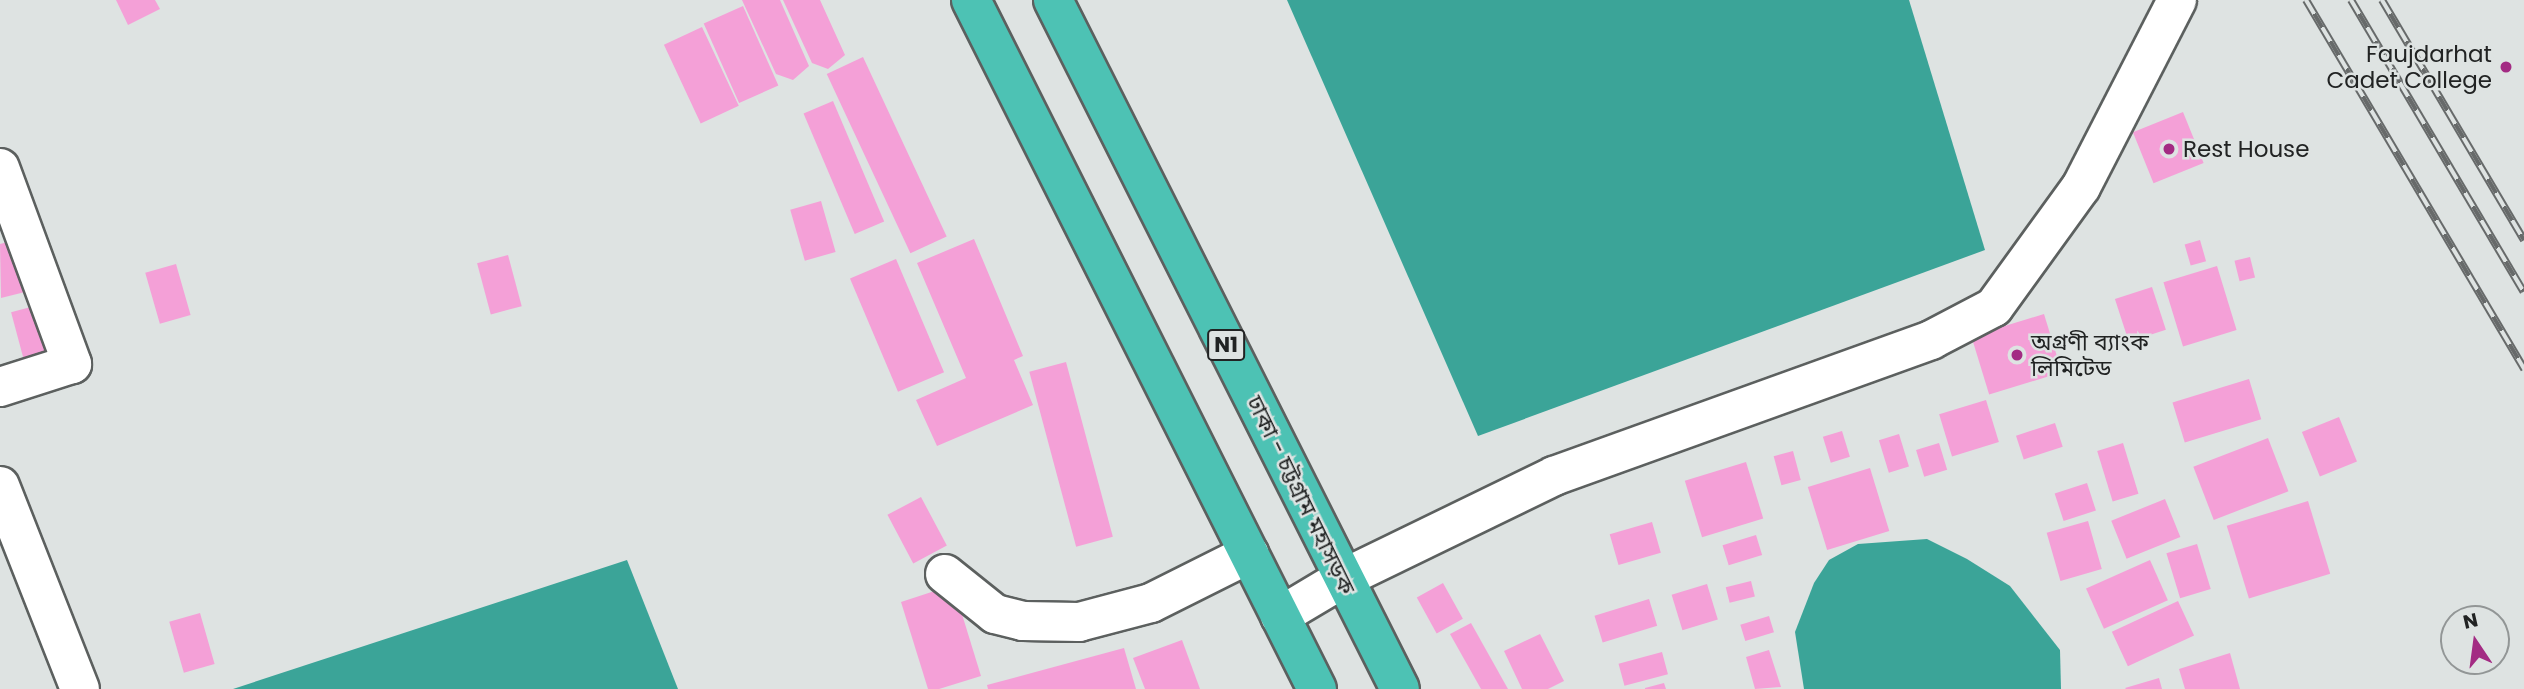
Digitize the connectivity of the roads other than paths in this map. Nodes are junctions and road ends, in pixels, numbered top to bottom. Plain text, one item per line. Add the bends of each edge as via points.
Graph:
1 (971, 0) edge
2 (1053, 0) edge
3 (2177, 0) edge
4 (0, 168) edge
5 (0, 387) edge
6 (0, 486) edge
7 (1249, 554) junction
8 (945, 575) dead end
9 (1342, 579) junction
10 (1280, 616) junction
11 (79, 689) edge
12 (1318, 689) edge
13 (1400, 689) edge

1 - 7 highway
2 - 9 highway, ঢাকা - চট্টগ্রাম মহাসড়ক / N1
3 - 9 street via 2081,187 1994,307 1931,340 1554,476
4 - 5 street via 72,364
6 - 11 street
7 - 8 street via 1151,603 1079,622 1023,621 995,614
7 - 10 highway
9 - 10 street
9 - 13 highway, ঢাকা - চট্টগ্রাম মহাসড়ক / N1
10 - 12 highway

